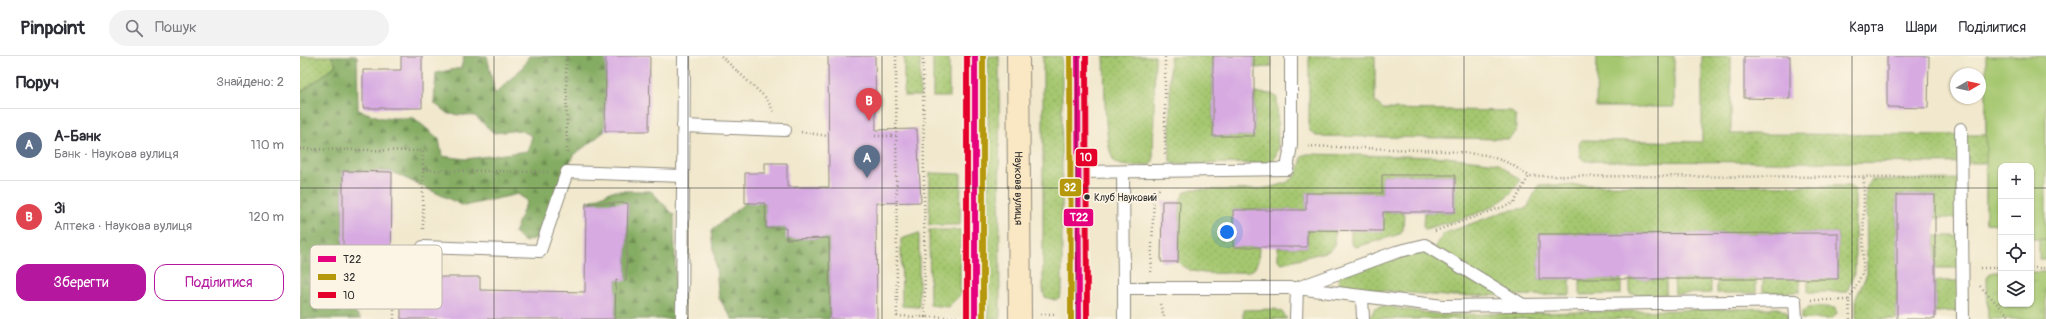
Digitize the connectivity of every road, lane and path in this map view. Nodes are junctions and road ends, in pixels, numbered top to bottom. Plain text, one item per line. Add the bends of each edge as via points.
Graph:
1 (566, 56) edge
2 (684, 56) edge
3 (721, 56) edge
4 (896, 56) edge
5 (923, 56) edge
6 (975, 56) edge
7 (1018, 56) edge
8 (1078, 56) edge
9 (1165, 56) edge
10 (1291, 56) edge
11 (683, 126) junction
12 (785, 130) junction
13 (1961, 130) dead end
14 (828, 136) dead end
15 (875, 136) dead end
16 (896, 136) junction
17 (1291, 145) junction
18 (300, 149) edge
19 (1165, 155) dead end
20 (423, 170) junction
21 (567, 172) junction
22 (1079, 172) junction
23 (1123, 172) junction
24 (683, 176) junction
25 (1864, 177) junction
26 (1961, 177) junction
27 (1165, 182) dead end
28 (423, 245) edge
29 (442, 248) edge
30 (1963, 268) junction
31 (1998, 268) edge
32 (2034, 268) edge
33 (2046, 268) edge
34 (1152, 278) dead end
35 (1124, 288) junction
36 (1296, 288) junction
37 (1362, 296) junction
38 (1795, 300) junction
39 (1849, 300) junction
40 (1159, 301) dead end
41 (1523, 305) junction
42 (1057, 314) dead end
43 (961, 317) dead end
44 (1029, 317) edge
45 (897, 318) edge
46 (925, 318) edge
47 (682, 319) edge
48 (975, 319) edge
49 (1078, 319) edge
50 (1124, 319) edge
51 (1165, 319) edge
52 (1296, 319) edge
53 (1363, 319) edge
54 (1796, 319) edge
55 (1850, 319) edge
56 (1964, 319) edge
57 (2012, 319) edge

1 - 21 path
2 - 11 lane
3 - 12 path via 766,98
4 - 16 path
5 - 46 path
6 - 48 lane
7 - 44 main road, Наукова вулиця
8 - 22 main road
9 - 19 path
10 - 17 lane
11 - 12 lane
11 - 24 lane
12 - 14 path
13 - 26 lane
15 - 16 path
16 - 45 path
17 - 23 lane via 1287,169
17 - 25 path via 1486,155 1509,163 1529,176
18 - 20 path via 423,151
20 - 21 path
20 - 28 path
21 - 24 lane
21 - 29 lane via 540,251
22 - 23 lane
22 - 49 main road
23 - 35 lane
24 - 47 lane
25 - 26 path
25 - 39 path via 1863,272
26 - 30 lane
27 - 34 path via 1154,195
30 - 31 path
30 - 56 lane
30 - 57 path
32 - 33 path
35 - 36 lane
35 - 50 lane
36 - 37 lane
36 - 41 lane via 1396,252 1425,245
36 - 52 lane
37 - 41 lane via 1443,306
37 - 53 lane
38 - 39 path
38 - 41 lane
38 - 54 lane
39 - 55 path
40 - 51 path
42 - 44 path
43 - 46 path
45 - 46 path

